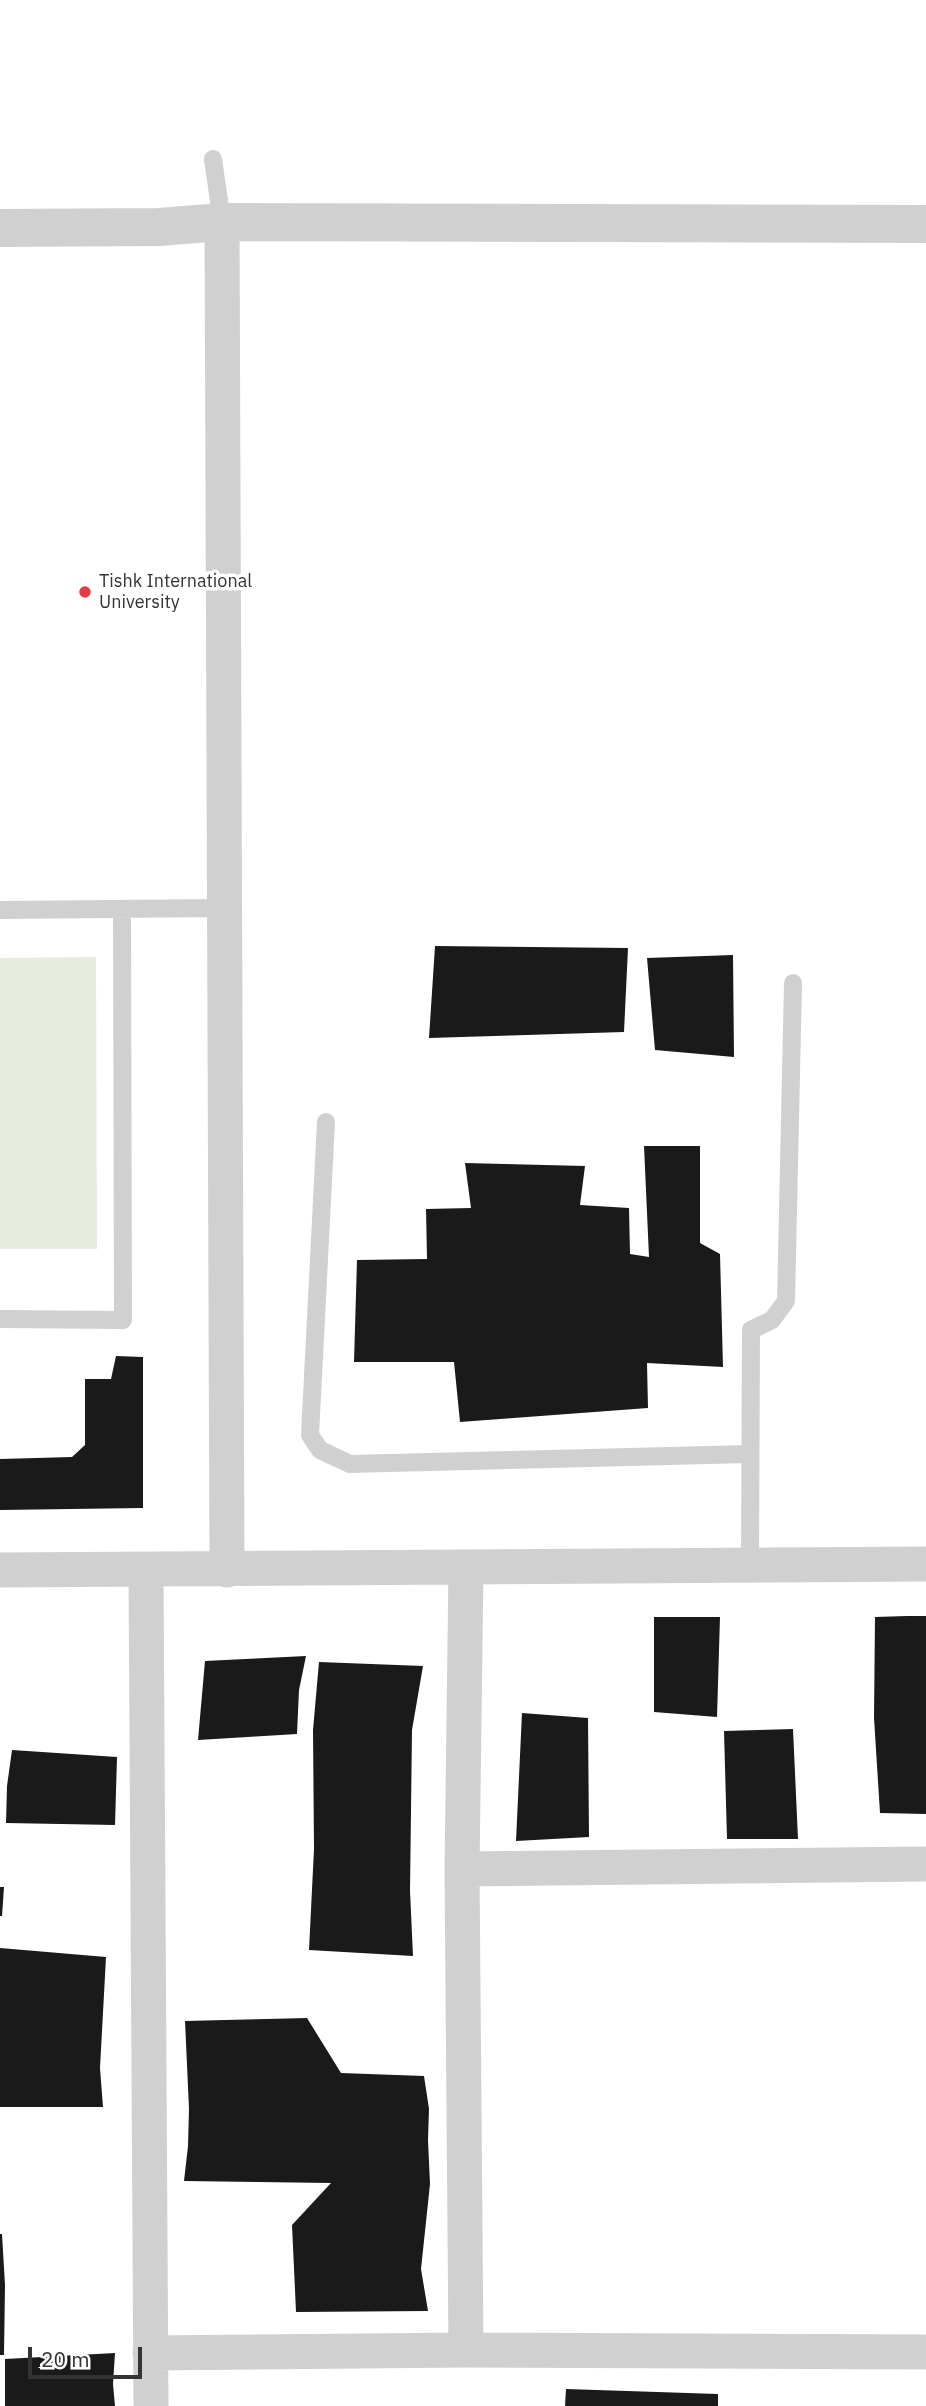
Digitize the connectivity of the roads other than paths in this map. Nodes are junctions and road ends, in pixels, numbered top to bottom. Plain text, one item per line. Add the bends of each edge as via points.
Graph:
1 (214, 159) dead end
2 (0, 202) edge
3 (222, 222) junction
4 (926, 224) edge
5 (0, 228) edge
6 (223, 908) junction
7 (0, 910) edge
8 (122, 910) junction
9 (793, 983) dead end
10 (326, 1122) dead end
11 (0, 1319) edge
12 (749, 1454) junction
13 (750, 1563) junction
14 (926, 1564) edge
15 (466, 1568) junction
16 (0, 1570) edge
17 (227, 1570) junction
18 (146, 1571) junction
19 (926, 1864) edge
20 (461, 1869) junction
21 (466, 2350) junction
22 (926, 2352) edge
23 (150, 2353) junction
24 (151, 2406) edge

1 - 3 lane
2 - 3 street via 160,209
3 - 4 street
3 - 5 street
3 - 6 street
6 - 8 lane
6 - 17 street
7 - 8 lane
8 - 11 lane via 123,1320
9 - 12 lane via 786,1301 772,1320 751,1330
10 - 12 lane via 310,1435 320,1450 350,1464
12 - 13 lane
13 - 14 street
13 - 15 street
15 - 17 street
15 - 20 street
16 - 18 street
17 - 18 street
18 - 23 street
19 - 20 street
20 - 21 street
21 - 22 street
21 - 23 street
23 - 24 street

